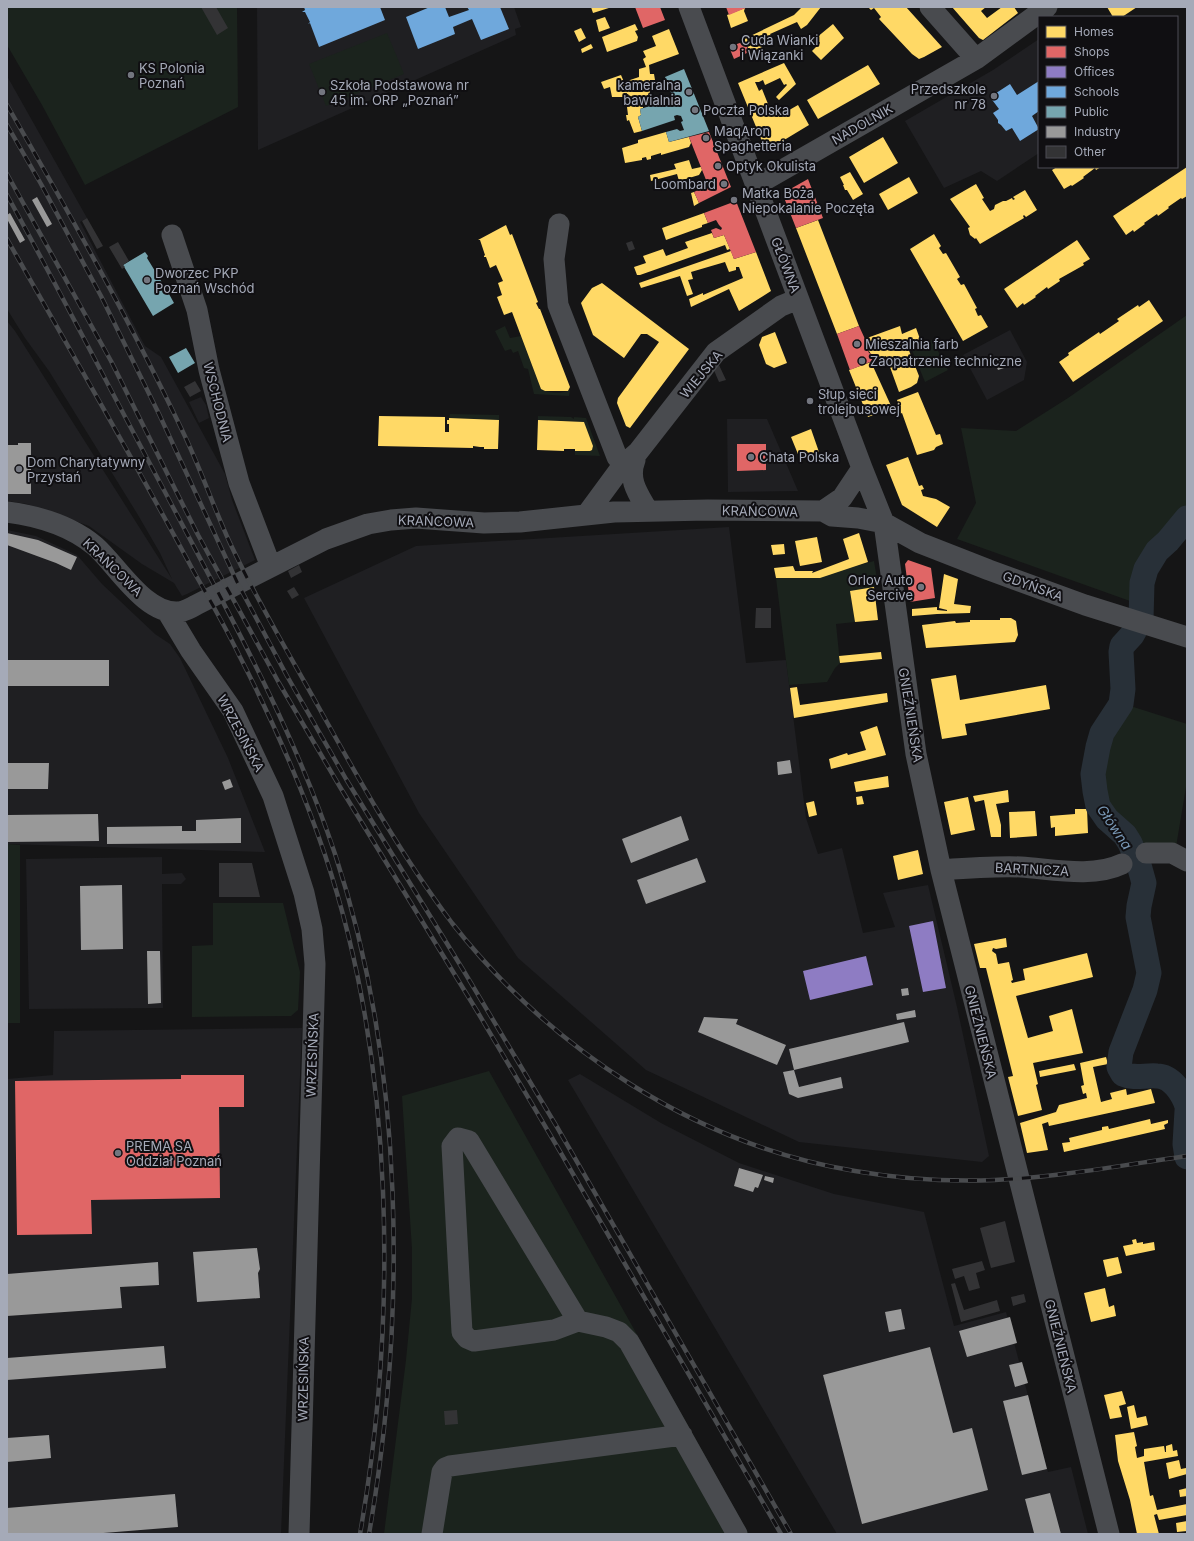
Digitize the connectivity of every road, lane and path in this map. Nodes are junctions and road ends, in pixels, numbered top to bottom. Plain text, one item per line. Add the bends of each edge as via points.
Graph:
1 (689, 7) edge
2 (930, 7) edge
3 (1047, 7) edge
4 (976, 58) junction
5 (756, 185) junction
6 (559, 224) dead end
7 (172, 235) dead end
8 (798, 299) junction
9 (631, 464) junction
10 (862, 468) junction
11 (842, 498) junction
12 (648, 511) junction
13 (823, 511) junction
14 (7, 512) edge
15 (586, 514) junction
16 (884, 523) junction
17 (271, 567) junction
18 (167, 611) junction
19 (1187, 637) edge
20 (1146, 853) dead end
21 (1187, 861) edge
22 (1122, 864) dead end
23 (941, 870) junction
24 (578, 1321) junction
25 (682, 1435) junction
26 (299, 1534) edge
27 (432, 1534) edge
28 (737, 1534) edge
29 (1109, 1534) edge

1 - 5 street, GŁÓWNA
2 - 4 street
3 - 4 street, NADOLNIK
4 - 5 street, NADOLNIK
5 - 8 street, GŁÓWNA
6 - 9 street via 554,259 558,305 616,457
7 - 17 street, WSCHODNIA via 197,310 209,370 239,483
8 - 9 street, WIEJSKA via 781,306 716,352
8 - 10 street, GŁÓWNA
9 - 12 street via 635,488
9 - 15 street, WIEJSKA
10 - 11 street
10 - 16 street, GŁÓWNA
11 - 13 street
11 - 16 street via 865,503
12 - 13 street, KRAŃCOWA
12 - 15 street, KRAŃCOWA
13 - 16 street, KRAŃCOWA via 832,516
14 - 18 street, KRAŃCOWA via 43,519 72,530 94,545 146,600
15 - 17 street, KRAŃCOWA via 506,523 416,518 391,520 344,531
16 - 19 street, GDYŃSKA via 943,552 1058,596
16 - 23 street, GNIEŹNIEŃSKA via 916,754
17 - 18 street, KRAŃCOWA via 186,610
18 - 26 street, WRZESIŃSKA via 232,711 273,796 304,894 312,929 315,964
20 - 21 street via 1172,853
22 - 23 street, BARTNICZA via 1084,871 987,867
23 - 29 street, GNIEŹNIEŃSKA
24 - 24 street via 554,1330 474,1341 462,1332 452,1146 458,1138 469,1141
24 - 25 street via 619,1332 629,1342
25 - 27 street via 450,1466 442,1472
25 - 28 street

